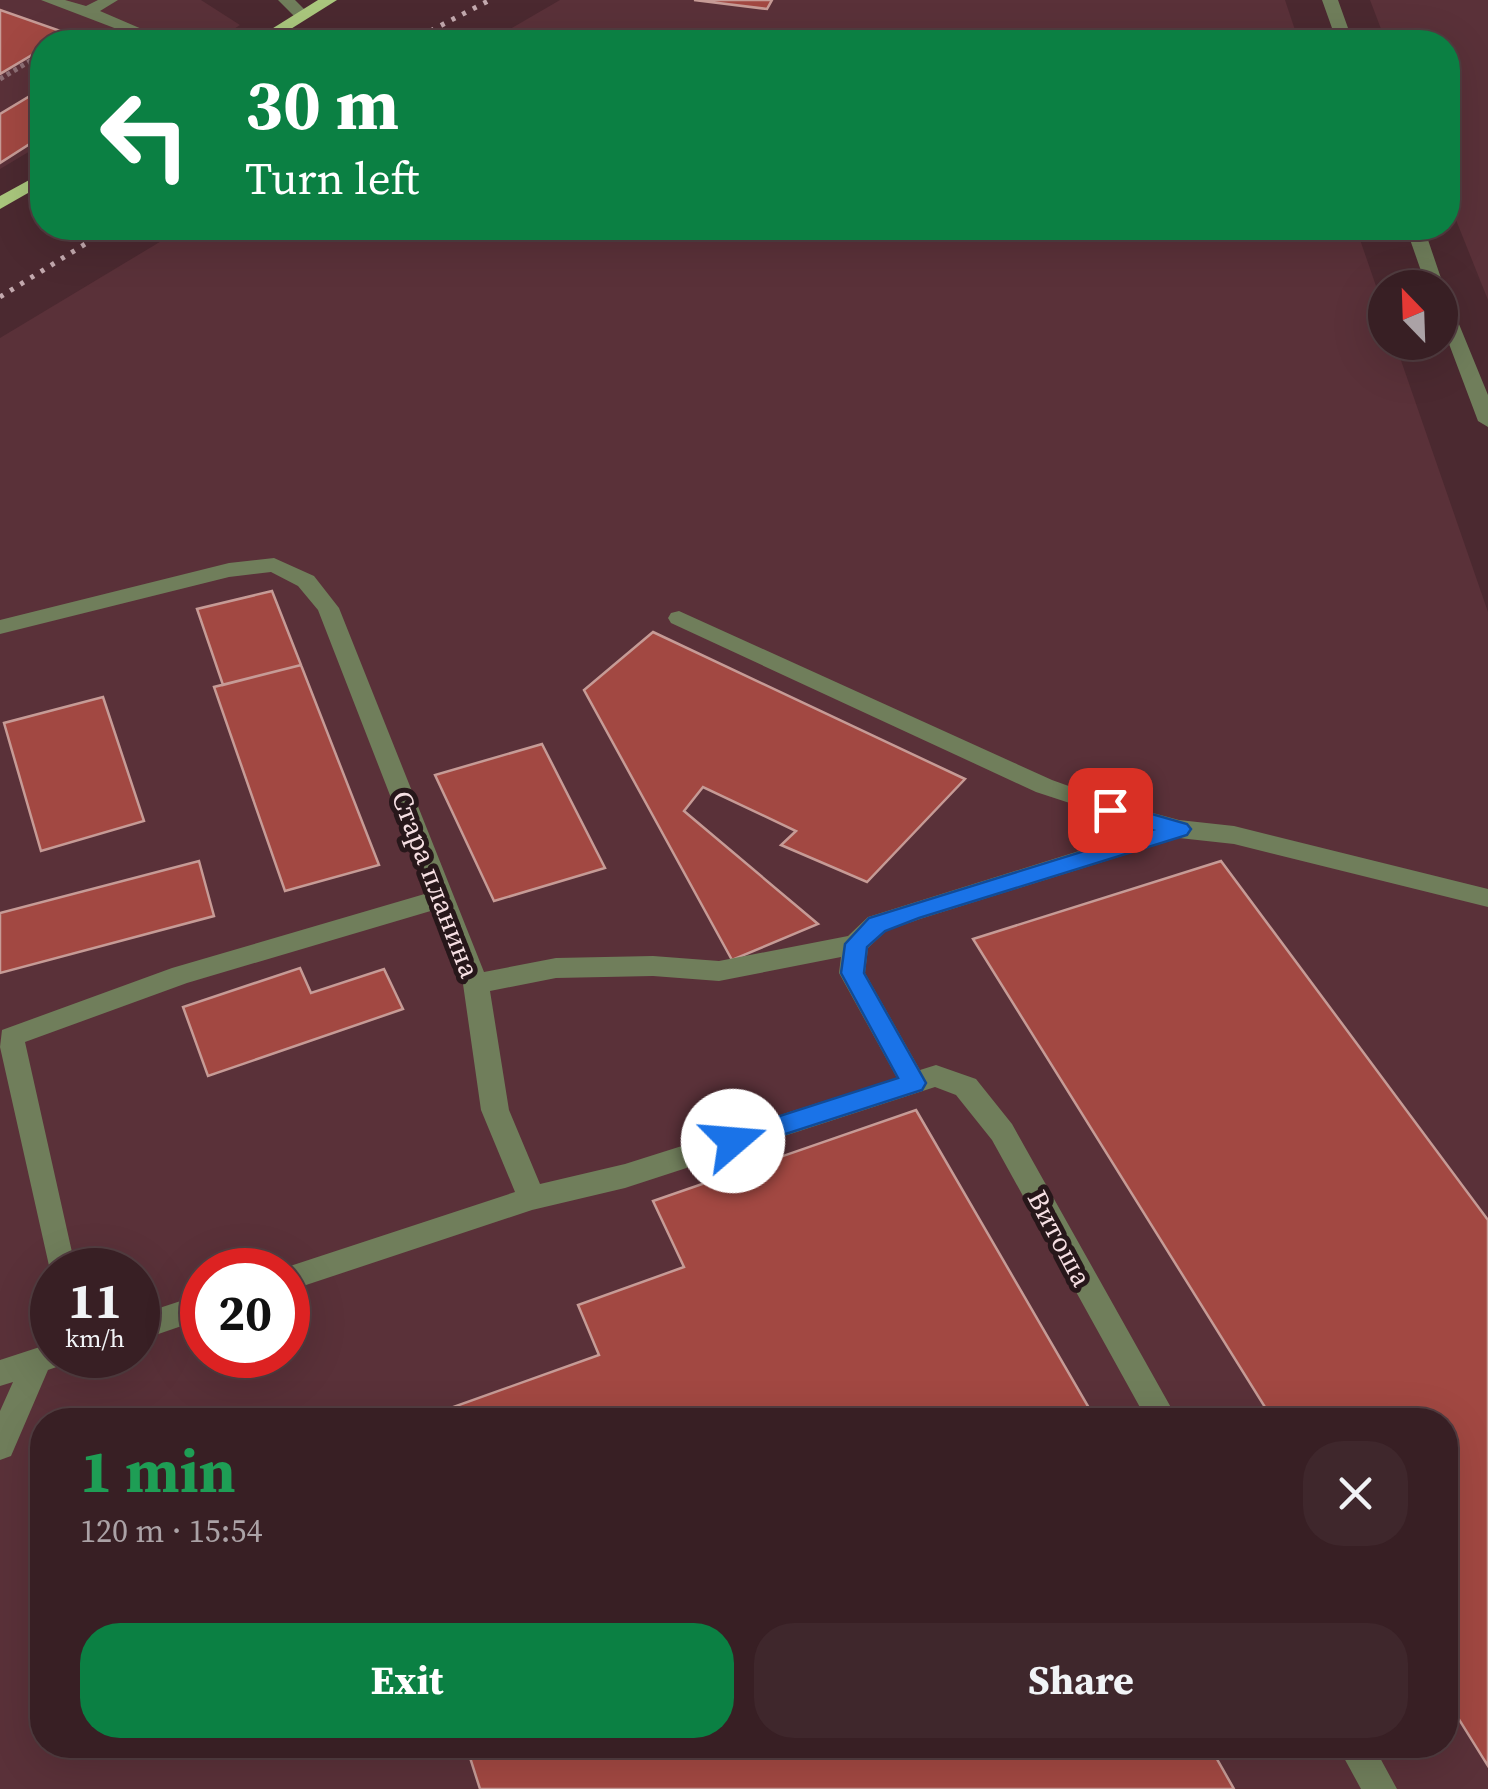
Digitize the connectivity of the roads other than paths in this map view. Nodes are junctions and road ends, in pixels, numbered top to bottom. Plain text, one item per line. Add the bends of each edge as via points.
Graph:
1 (50, 0) edge
2 (110, 0) edge
3 (286, 0) edge
4 (329, 0) edge
5 (1330, 0) edge
6 (88, 12) junction
7 (303, 16) junction
8 (134, 30) edge
9 (279, 30) edge
10 (1340, 30) edge
11 (30, 185) edge
12 (0, 204) edge
13 (1419, 240) edge
14 (1430, 270) edge
15 (1458, 340) edge
16 (1487, 414) edge
17 (679, 618) dead end
18 (0, 627) edge
19 (1180, 829) junction
20 (442, 898) junction
21 (1488, 898) edge
22 (856, 944) junction
23 (476, 984) junction
24 (925, 1080) junction
25 (532, 1198) junction
26 (57, 1248) edge
27 (310, 1272) edge
28 (30, 1363) edge
29 (0, 1373) edge
30 (36, 1378) edge
31 (1157, 1408) edge
32 (0, 1446) edge
33 (1362, 1758) edge
34 (1380, 1789) edge

1 - 6 street
2 - 6 street
3 - 7 street
4 - 7 main road
5 - 10 street
6 - 8 street
7 - 9 main road
11 - 12 main road
13 - 14 street
15 - 16 street
17 - 19 street via 1044,786
18 - 20 street, Стара планина via 229,570 274,566 306,581 328,608
19 - 21 street via 1234,835
19 - 22 street via 910,912 877,924
20 - 23 street, Стара планина
20 - 26 street via 180,976 11,1036
22 - 23 street via 719,971 556,968
22 - 24 street via 852,973
23 - 25 street, Стара планина via 494,1110
24 - 25 street via 625,1176
24 - 31 street, Витоша via 966,1088 1002,1132
25 - 27 street
28 - 29 street
30 - 32 street
33 - 34 street

